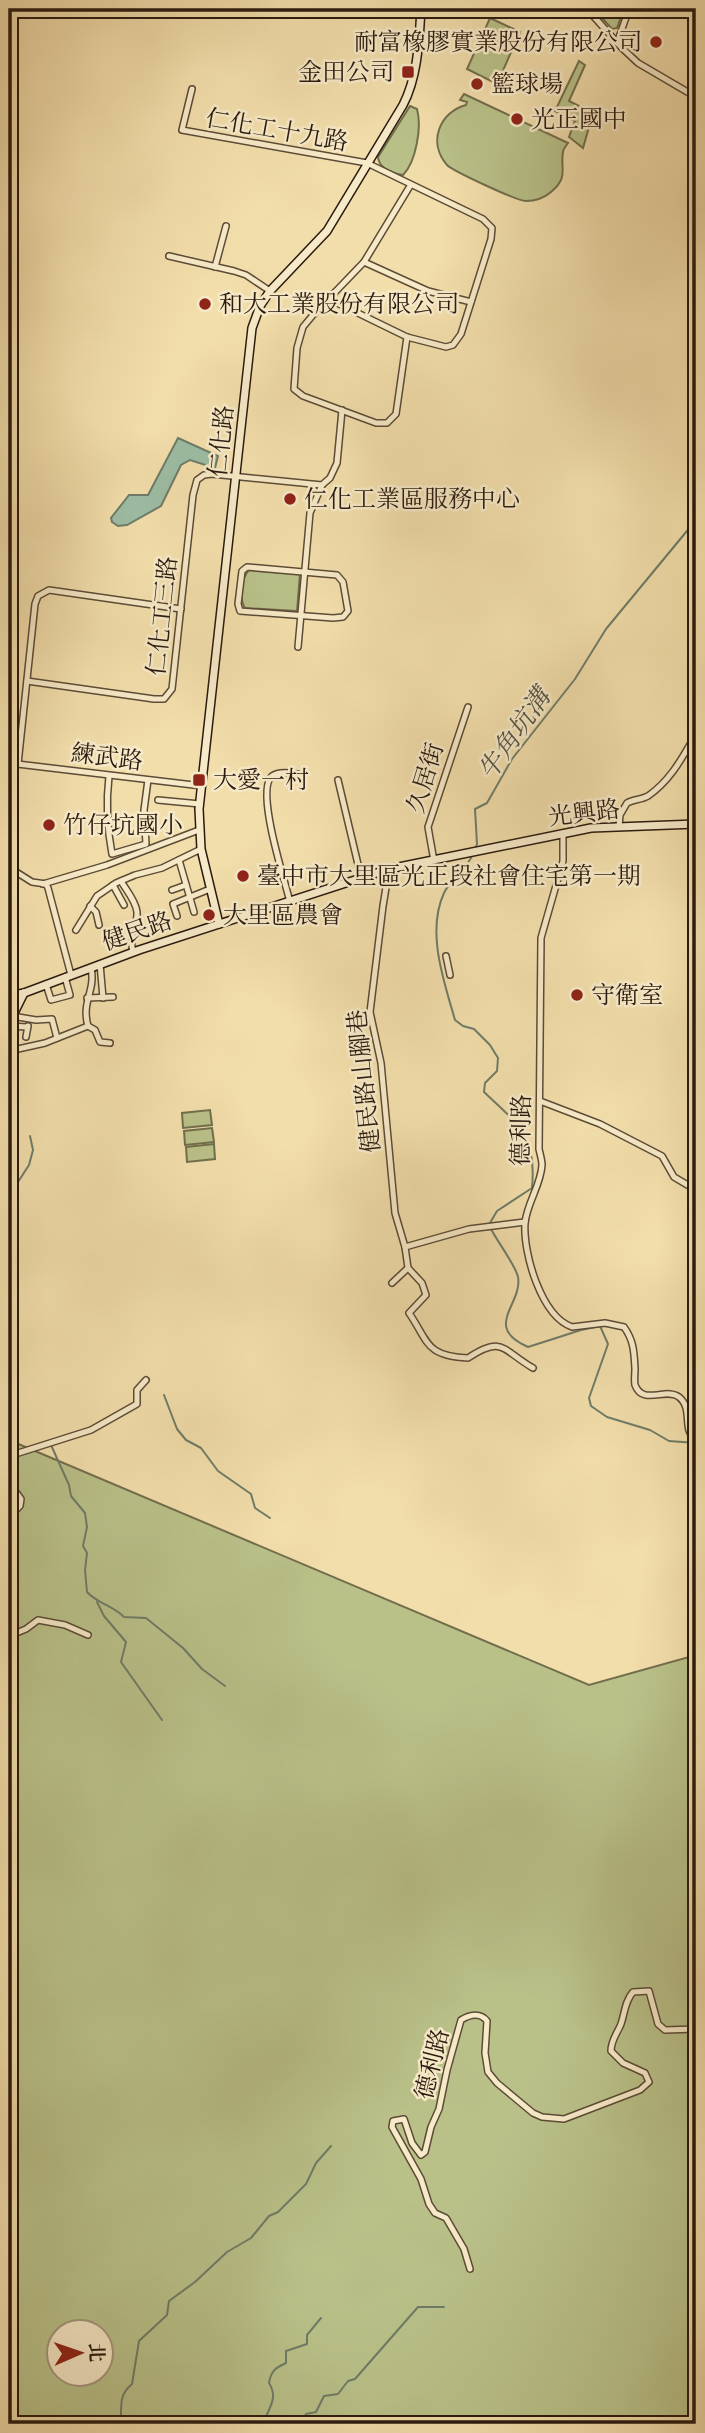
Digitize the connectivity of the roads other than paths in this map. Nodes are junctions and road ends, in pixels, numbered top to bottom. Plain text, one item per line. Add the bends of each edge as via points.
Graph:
1 (421, 9) edge
2 (587, 9) edge
3 (629, 9) edge
4 (618, 43) junction
5 (192, 89) dead end
6 (696, 97) edge
7 (367, 163) junction
8 (411, 186) junction
9 (226, 226) dead end
10 (169, 256) dead end
11 (364, 262) junction
12 (215, 267) junction
13 (270, 291) junction
14 (329, 299) junction
15 (471, 302) junction
16 (407, 337) junction
17 (342, 410) junction
18 (237, 477) junction
19 (322, 485) junction
20 (304, 571) junction
21 (181, 609) junction
22 (301, 616) junction
23 (298, 647) dead end
24 (27, 681) junction
25 (468, 707) dead end
26 (696, 734) edge
27 (9, 763) edge
28 (18, 764) junction
29 (298, 774) dead end
30 (109, 776) junction
31 (148, 780) junction
32 (338, 780) dead end
33 (202, 786) junction
34 (159, 800) dead end
35 (200, 804) junction
36 (696, 824) edge
37 (619, 827) junction
38 (199, 830) junction
39 (563, 833) junction
40 (201, 849) junction
41 (464, 855) joint
42 (179, 860) junction
43 (434, 860) junction
44 (389, 869) junction
45 (13, 870) dead end
46 (361, 877) junction
47 (121, 881) junction
48 (43, 884) junction
49 (186, 885) junction
50 (113, 886) junction
51 (210, 889) junction
52 (172, 890) dead end
53 (189, 896) junction
54 (290, 902) junction
55 (124, 905) dead end
56 (90, 906) junction
57 (194, 912) dead end
58 (177, 916) dead end
59 (219, 923) junction
60 (99, 925) dead end
61 (76, 930) dead end
62 (133, 952) junction
63 (446, 956) dead end
64 (100, 964) junction
65 (91, 968) junction
66 (450, 975) dead end
67 (68, 976) junction
68 (46, 984) junction
69 (24, 993) junction
70 (9, 996) edge
71 (113, 997) dead end
72 (87, 998) junction
73 (103, 998) junction
74 (29, 1019) junction
75 (10, 1022) edge
76 (88, 1026) junction
77 (27, 1027) junction
78 (26, 1037) dead end
79 (57, 1038) junction
80 (110, 1043) dead end
81 (9, 1051) edge
82 (540, 1101) junction
83 (696, 1190) edge
84 (525, 1222) junction
85 (405, 1247) junction
86 (408, 1268) junction
87 (392, 1283) dead end
88 (533, 1368) dead end
89 (146, 1380) dead end
90 (696, 1439) edge
91 (9, 1456) edge
92 (9, 1483) edge
93 (9, 1517) edge
94 (88, 1635) dead end
95 (9, 1636) edge
96 (696, 2029) edge
97 (470, 2269) dead end

1 - 7 main road, 仁化路 via 408,94
2 - 4 street
3 - 4 street
4 - 6 street via 645,68
5 - 7 street, 仁化工十九路 via 182,131
7 - 8 street
7 - 13 main road, 仁化路 via 321,238
8 - 11 street
8 - 15 street via 492,228
9 - 12 street
10 - 12 street
11 - 14 street
11 - 15 street via 428,291
12 - 13 street via 246,275
13 - 18 main road, 仁化路 via 252,328
14 - 16 street
14 - 17 street via 300,333 294,385 300,395
15 - 16 street via 453,345
16 - 17 street via 394,418 380,424
17 - 19 street via 338,458
18 - 19 street, 仁化工三路
18 - 21 street, 仁化工三路 via 207,475 195,483
18 - 33 main road, 仁化路
19 - 20 street via 310,513
20 - 22 street
20 - 22 street via 340,577 349,607 343,617
20 - 22 street via 247,567 242,571 238,604 240,611
21 - 24 street, 仁化工三路 via 172,689 164,699
21 - 24 street via 44,591 36,598
22 - 23 street
24 - 28 street
25 - 43 street, 久居街 via 428,827
26 - 37 street via 670,776 646,797 627,803
27 - 28 street, 練武路
28 - 30 street, 練武路
29 - 54 street via 272,776 267,798
30 - 31 street, 練武路
30 - 31 street via 112,854 146,844
31 - 33 street, 練武路
32 - 46 street
33 - 35 main road, 仁化路
34 - 35 street
35 - 38 main road, 仁化路
36 - 37 main road, 光興路
37 - 39 main road, 光興路
38 - 40 main road, 仁化路
38 - 48 street
39 - 41 main road, 光興路
39 - 82 street, 德利路 via 563,862 541,938
40 - 42 street
40 - 51 main road, 仁化路
41 - 43 main road, 健民路
42 - 47 street
42 - 49 street
43 - 44 main road, 健民路
44 - 46 main road, 健民路
44 - 85 street, 健民路山腳巷 via 370,1013 380,1055 395,1213
45 - 48 street
46 - 54 main road, 健民路
47 - 50 street
47 - 62 street via 138,915 130,942
48 - 67 street via 53,901
49 - 52 street
49 - 53 street
50 - 55 street
50 - 56 street
51 - 53 street
51 - 59 main road, 仁化路
53 - 57 street
53 - 58 street via 173,904
54 - 59 main road, 健民路
56 - 60 street
56 - 61 street
59 - 62 main road, 健民路
62 - 64 main road, 健民路
63 - 66 street
64 - 65 main road, 健民路
64 - 73 street
65 - 67 main road, 健民路
65 - 72 street via 92,988
67 - 68 main road, 健民路
67 - 68 street via 70,995 51,1000
68 - 69 main road, 健民路
69 - 70 main road, 健民路
69 - 75 main road
71 - 73 street
72 - 73 street
72 - 76 street
74 - 75 street
74 - 77 street
74 - 79 street via 52,1019
75 - 77 street
76 - 79 street
76 - 80 street via 100,1042
77 - 78 street
79 - 81 street
82 - 83 street via 600,1124 662,1156 674,1177
82 - 84 street, 德利路 via 542,1166
84 - 85 street via 469,1228
84 - 90 street, 德利路 via 527,1252 543,1300 553,1313 572,1327 605,1323 624,1327 634,1344 634,1383 650,1396 681,1398 687,1408 688,1431
85 - 86 street, 健民路山腳巷
86 - 87 street
86 - 88 street via 426,1295 409,1313 433,1350 468,1358 493,1346 504,1348
89 - 91 street via 137,1390 137,1404 103,1425
92 - 93 street via 21,1499
94 - 95 street via 38,1620
96 - 97 street, 德利路 via 665,2030 658,2024 649,1991 633,1992 611,2051 645,2073 649,2082 640,2090 557,2119 533,2113 488,2072 484,2016 461,2020 425,2152 421,2155 412,2143 404,2119 393,2121 391,2127 421,2179 429,2204 446,2218 464,2249

